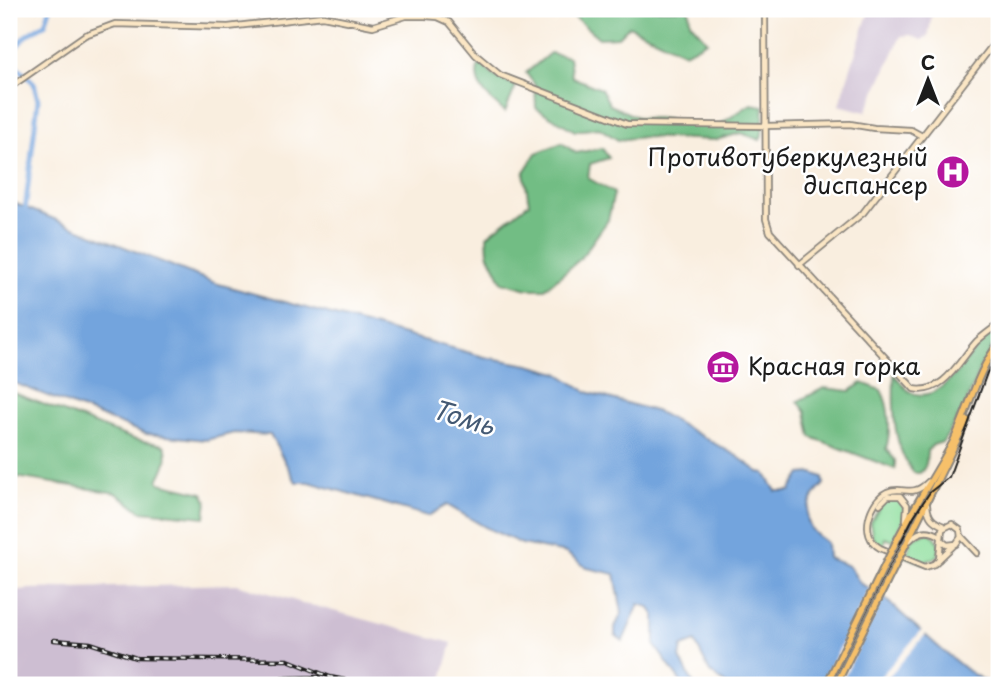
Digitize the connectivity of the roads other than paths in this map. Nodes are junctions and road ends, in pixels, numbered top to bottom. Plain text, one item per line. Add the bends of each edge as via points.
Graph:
1 (765, 9) edge
2 (999, 37) edge
3 (9, 88) edge
4 (765, 126) junction
5 (922, 136) junction
6 (799, 264) junction
7 (999, 324) edge
8 (999, 345) edge
9 (929, 482) junction
10 (926, 502) junction
11 (873, 513) junction
12 (906, 522) junction
13 (944, 527) junction
14 (961, 535) junction
15 (941, 538) junction
16 (955, 544) junction
17 (905, 546) junction
18 (939, 559) junction
19 (826, 685) edge
20 (836, 685) edge

1 - 4 main road
2 - 5 main road
3 - 4 main road via 85,35 115,24 228,27 323,16 373,26 405,16 433,16 449,22 500,75 612,120
4 - 5 main road via 850,124 909,130
4 - 6 main road via 767,225
5 - 6 main road via 863,212
6 - 7 main road via 914,388 927,390 937,385
8 - 9 main road
8 - 10 main road
9 - 11 main road via 917,491 885,493
9 - 12 main road
10 - 13 main road via 929,517
10 - 17 main road
11 - 12 main road via 885,498 897,495 906,505
11 - 18 main road via 867,531 874,544 920,566
12 - 19 main road, bridge
13 - 14 main road via 956,526
13 - 15 main road
14 - 16 main road
14 - 16 main road via 978,553
15 - 16 main road via 947,545
15 - 17 main road via 922,531
15 - 18 main road
16 - 18 main road
17 - 20 main road, bridge

